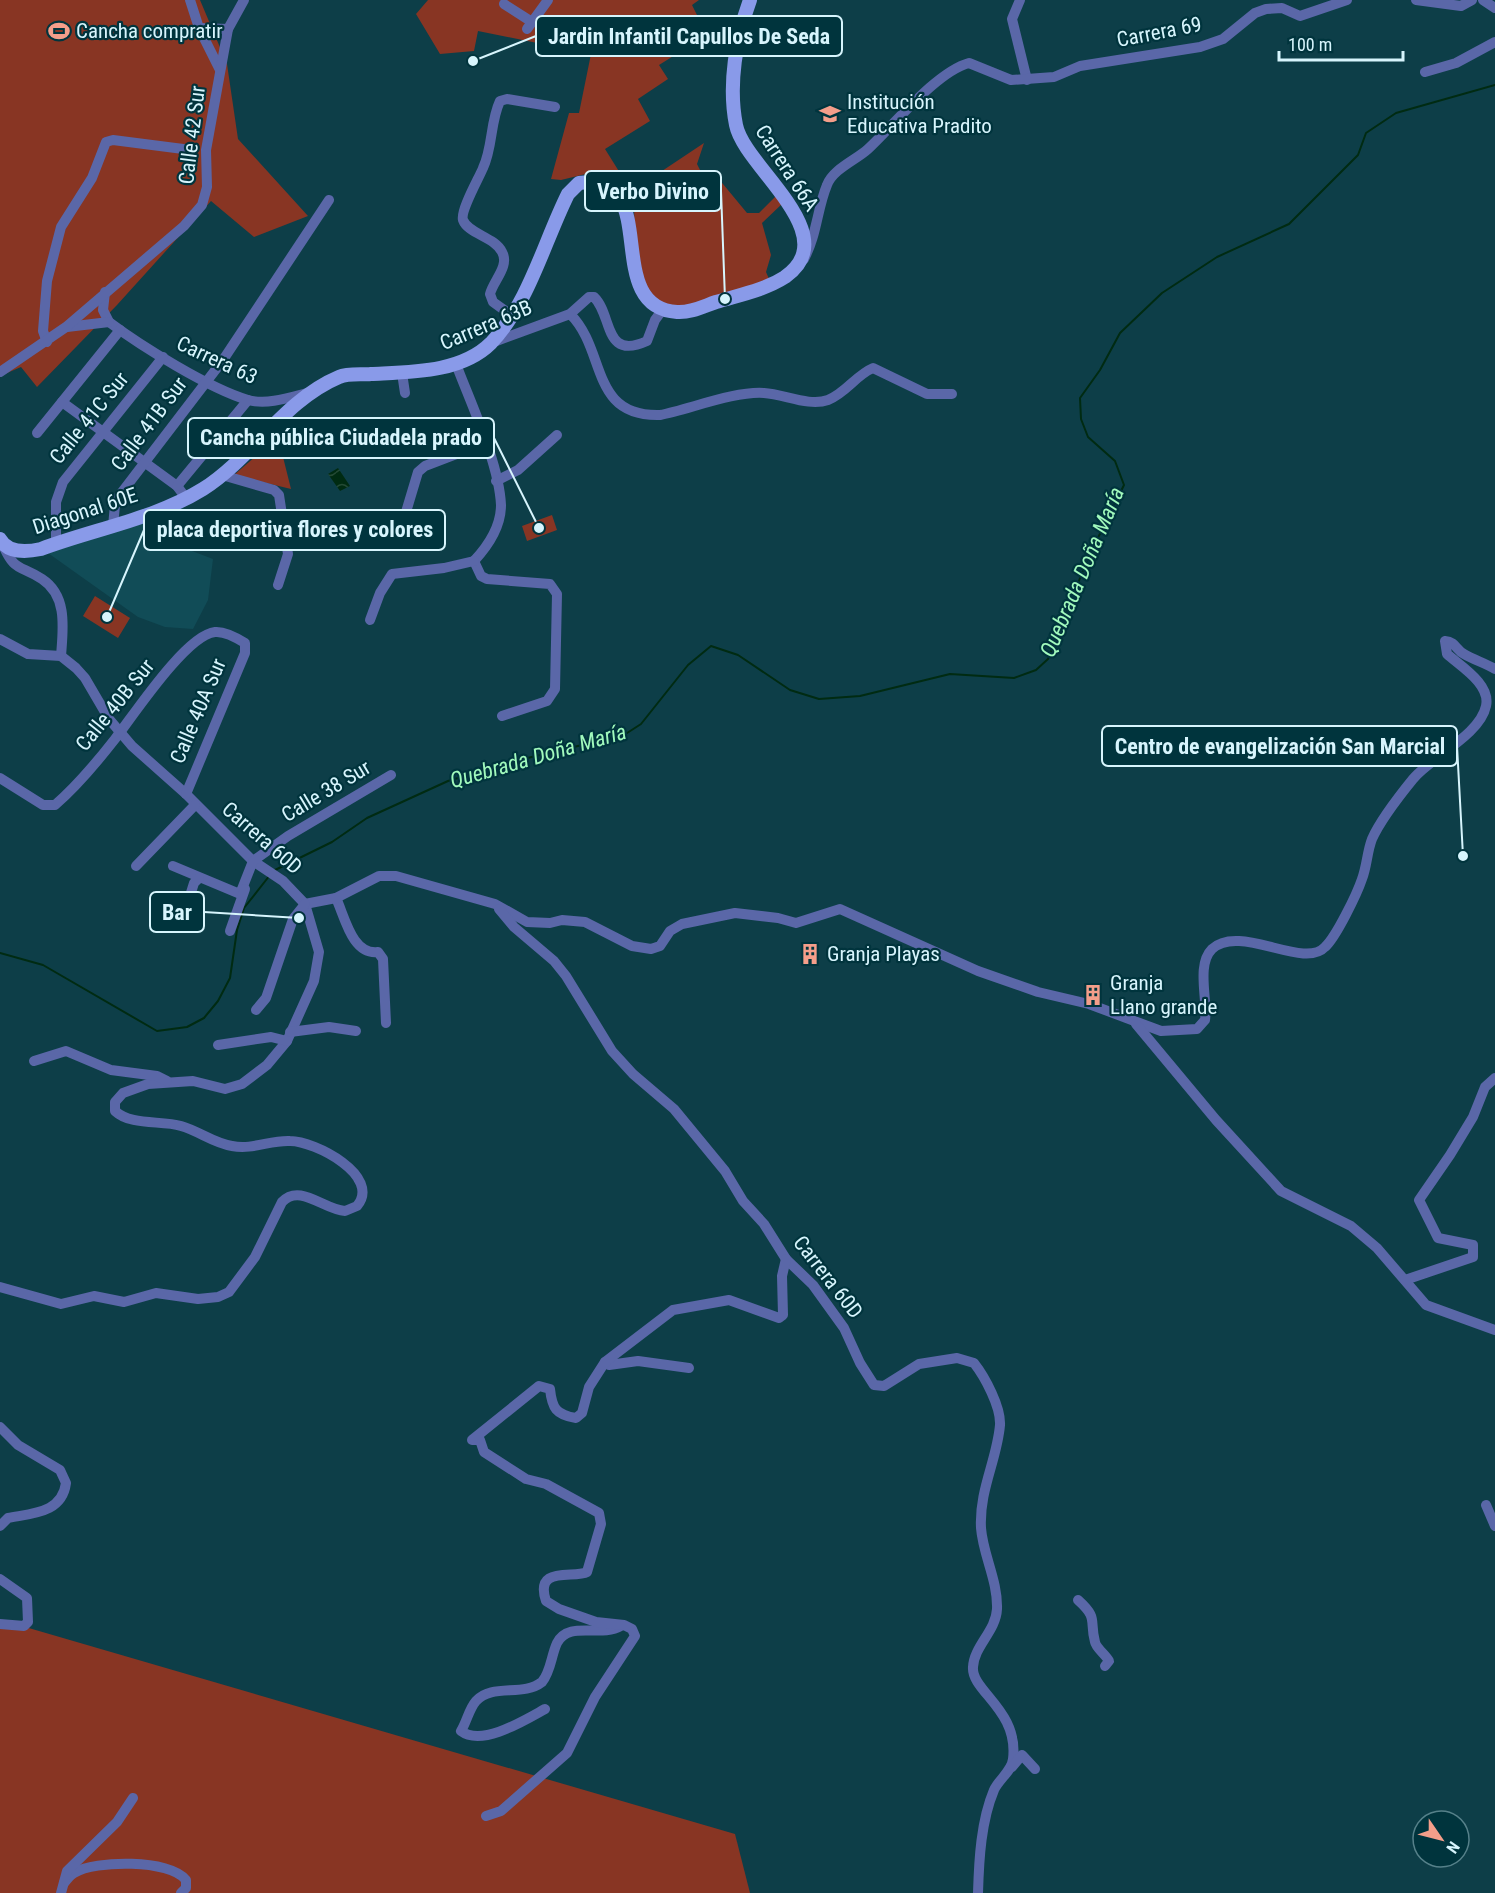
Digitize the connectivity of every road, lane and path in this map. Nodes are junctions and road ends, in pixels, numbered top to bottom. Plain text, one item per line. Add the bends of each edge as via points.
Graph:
1 (190, 0) edge
2 (244, 0) edge
3 (548, 0) edge
4 (750, 0) edge
5 (1020, 0) edge
6 (1347, 0) edge
7 (1416, 0) edge
8 (1472, 0) edge
9 (1483, 0) edge
10 (504, 3) dead end
11 (1495, 8) edge
12 (199, 28) junction
13 (228, 29) junction
14 (1495, 42) edge
15 (220, 70) junction
16 (1425, 72) dead end
17 (1027, 80) junction
18 (555, 107) dead end
19 (191, 150) dead end
20 (330, 200) dead end
21 (795, 267) junction
22 (105, 292) junction
23 (663, 309) junction
24 (570, 314) junction
25 (511, 315) junction
26 (109, 322) junction
27 (66, 327) junction
28 (120, 330) junction
29 (47, 342) junction
30 (491, 343) junction
31 (163, 357) junction
32 (456, 364) junction
33 (0, 372) edge
34 (402, 373) junction
35 (206, 381) junction
36 (316, 390) junction
37 (405, 393) dead end
38 (952, 394) dead end
39 (248, 400) junction
40 (62, 402) junction
41 (102, 431) junction
42 (37, 433) dead end
43 (557, 435) dead end
44 (485, 443) junction
45 (144, 461) junction
46 (222, 475) junction
47 (496, 481) junction
48 (177, 486) junction
49 (186, 498) junction
50 (112, 526) junction
51 (400, 532) dead end
52 (1, 541) edge
53 (56, 543) junction
54 (27, 552) junction
55 (474, 561) junction
56 (32, 574) junction
57 (278, 585) dead end
58 (370, 620) dead end
59 (215, 632) joint
60 (0, 639) edge
61 (61, 656) junction
62 (1495, 669) edge
63 (502, 716) dead end
64 (121, 730) junction
65 (391, 775) dead end
66 (0, 778) edge
67 (186, 794) junction
68 (195, 805) junction
69 (256, 863) junction
70 (136, 866) dead end
71 (172, 866) dead end
72 (200, 878) junction
73 (336, 898) junction
74 (305, 903) junction
75 (495, 904) junction
76 (184, 915) dead end
77 (230, 931) dead end
78 (256, 1010) dead end
79 (386, 1023) dead end
80 (1136, 1023) junction
81 (356, 1032) dead end
82 (289, 1036) junction
83 (218, 1045) dead end
84 (34, 1061) dead end
85 (1495, 1078) edge
86 (170, 1082) junction
87 (786, 1259) junction
88 (1405, 1281) junction
89 (0, 1287) edge
90 (1495, 1330) edge
91 (605, 1362) junction
92 (689, 1368) dead end
93 (0, 1427) edge
94 (1486, 1505) dead end
95 (0, 1526) edge
96 (1495, 1526) edge
97 (0, 1579) edge
98 (1078, 1600) dead end
99 (1, 1624) edge
100 (624, 1625) junction
101 (1105, 1666) dead end
102 (545, 1709) dead end
103 (1009, 1769) junction
104 (1035, 1769) dead end
105 (133, 1798) dead end
106 (486, 1816) dead end
107 (63, 1888) edge
108 (181, 1893) edge
109 (978, 1893) edge

1 - 12 street
2 - 13 street, Calle 42 Sur
3 - 10 street via 530,26
4 - 21 main road, Carrera 66A via 739,30 735,57 736,125 800,225 803,249
5 - 17 street via 1012,19
6 - 17 street, Carrera 69 via 1300,16 1282,8 1266,9 1255,13 1223,39 1200,47 1080,66 1054,77
7 - 8 street via 1461,6
9 - 11 street
12 - 13 street
12 - 15 street
13 - 15 street, Calle 42 Sur
14 - 16 street via 1456,63
15 - 22 street, Calle 42 Sur via 206,150 207,187 202,205 184,226
17 - 21 street, Carrera 69 via 1011,80 969,63 954,69 827,183 814,241
18 - 25 street via 500,101 491,146 463,213 463,219 503,252 504,263 490,294 493,302
19 - 29 street via 106,142 92,178 61,227 47,281 43,331
20 - 35 street, Calle 41B Sur
21 - 23 main road via 773,284 694,309
22 - 26 street via 102,310
22 - 27 street, Calle 42 Sur
23 - 24 street, Carrera 63B via 647,341 633,346 623,345 608,329 594,297
23 - 25 main road via 644,292 638,277 621,196 606,183 594,181 579,183 568,194
24 - 30 street, Carrera 63B
24 - 38 street via 580,326 597,369 617,403 644,416 762,392 826,401 873,368 927,394
25 - 30 main road
26 - 27 street
26 - 28 street, Carrera 63
27 - 29 street
28 - 31 street, Carrera 63
28 - 40 street
29 - 33 street
30 - 32 main road, Carrera 63B
31 - 35 street, Carrera 63
31 - 41 street, Calle 41C Sur
32 - 34 main road, Carrera 63B
32 - 44 street
34 - 36 main road, Carrera 63B via 341,376
34 - 37 street
35 - 39 street, Carrera 63
35 - 45 street, Calle 41B Sur
36 - 39 street, Carrera 63 via 268,402
36 - 46 main road, Carrera 63B
39 - 48 street
40 - 41 street
40 - 42 street
41 - 45 street
41 - 53 street, Calle 41C Sur via 59,490
43 - 47 street via 518,470
44 - 47 street
44 - 51 street via 418,472
45 - 48 street
45 - 50 street, Calle 41B Sur via 119,496
46 - 49 main road, Diagonal 60E
46 - 57 street via 274,490 279,495 288,554
47 - 55 street via 501,506 497,526 486,549
48 - 49 street
49 - 50 main road, Diagonal 60E
50 - 53 main road, Diagonal 60E
52 - 54 main road, Diagonal 60E
52 - 56 street via 14,564
53 - 54 main road, Diagonal 60E
54 - 56 street via 26,568
55 - 58 street via 392,574
55 - 63 street via 481,576 487,579 550,584 557,594 555,689 547,701
56 - 61 street via 48,584 61,604
59 - 64 street, Calle 40B Sur via 196,641 182,654
59 - 67 street, Calle 40A Sur via 236,637 245,644 245,653
60 - 61 street via 28,654
61 - 64 street, Carrera 60D via 85,678 109,719
62 - 80 street via 1445,640 1447,654 1482,686 1487,705 1471,728 1414,777 1372,839 1362,879 1325,948 1314,954 1302,954 1246,941 1217,945 1207,956 1205,1020 1197,1029 1161,1031
64 - 66 street, Calle 40B Sur via 60,801 49,806
64 - 67 street, Carrera 60D via 132,746
65 - 69 street, Calle 38 Sur via 288,836
67 - 68 street, Carrera 60D
68 - 69 street, Carrera 60D
68 - 70 street
69 - 72 street via 238,895
69 - 74 street, Carrera 60D via 283,881
69 - 77 street
71 - 72 street
72 - 76 street via 194,883
73 - 74 street, Carrera 60D
73 - 75 street, Carrera 60D via 379,876 396,876
73 - 79 street via 354,943 371,953 378,952 383,959
74 - 78 street via 293,919 267,998
74 - 82 street via 319,952 318,965
75 - 80 street, Carrera 60D via 527,922 585,922 632,946 651,949 660,946 670,931 682,924 735,913 796,923 840,909 978,971 1038,992 1089,1004
75 - 87 street, Carrera 60D via 514,927 554,961 612,1050 689,1126
80 - 88 street via 1281,1191 1351,1226 1377,1248
81 - 82 street via 329,1027
82 - 83 street
82 - 86 street via 267,1065 242,1084 225,1089 193,1081
84 - 86 street via 66,1052 111,1070 157,1076
85 - 88 street via 1485,1087 1462,1136 1419,1200 1438,1238 1473,1245 1473,1257
86 - 89 street via 127,1091 114,1102 115,1111 127,1118 182,1126 234,1147 258,1147 289,1140 305,1143 354,1172 362,1188 360,1203 341,1211 303,1196 287,1197 261,1247 230,1292 212,1298 156,1293 124,1302 88,1296 62,1304
87 - 91 street via 782,1276 783,1315 779,1318 729,1300 681,1307 662,1317
87 - 103 street, Carrera 60D via 813,1285 844,1328 874,1385 884,1386 919,1364 949,1359 974,1363 982,1374 1000,1419 985,1482 981,1522 997,1609 972,1672 1008,1722 1013,1736
88 - 90 street via 1426,1305
91 - 92 street via 609,1365 638,1361
91 - 100 street via 589,1387 582,1413 576,1418 565,1417 556,1410 551,1405 550,1389 538,1386 472,1440 480,1440 484,1452 526,1479 546,1484 599,1513 601,1524 587,1572 553,1576 544,1594 546,1601 559,1609 596,1622
93 - 95 street via 24,1450 60,1470 66,1483 61,1500 54,1506 8,1518
94 - 96 street
97 - 99 street via 23,1595 28,1604 28,1622 24,1626
98 - 101 street via 1094,1621 1095,1644 1109,1661
100 - 102 street via 608,1632 584,1629 567,1634 557,1644 542,1682 524,1691 481,1696 462,1731 498,1734
100 - 106 street via 632,1629 634,1639 595,1697 567,1753 501,1810
103 - 104 street via 1022,1755
103 - 109 street, Carrera 60D via 991,1801 980,1852
105 - 107 street via 117,1822 67,1871
107 - 108 street via 73,1873 86,1868 149,1864 181,1873 186,1880

